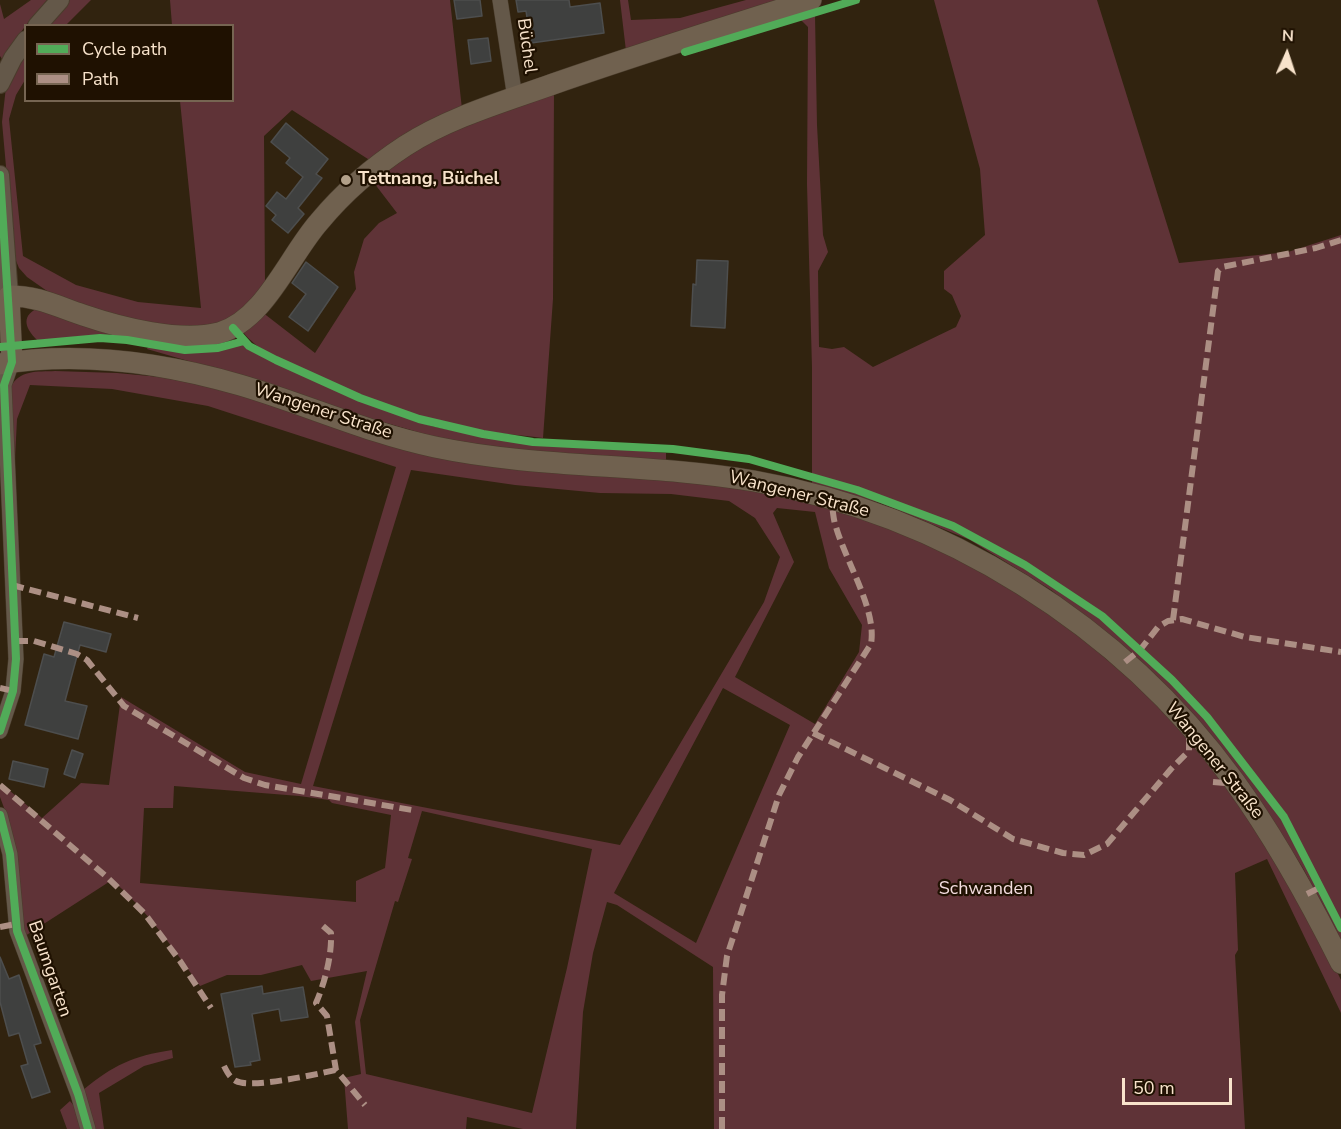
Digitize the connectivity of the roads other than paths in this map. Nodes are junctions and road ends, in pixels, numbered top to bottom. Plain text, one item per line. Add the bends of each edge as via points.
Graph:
1 (60, 0) edge
2 (500, 0) edge
3 (811, 0) edge
4 (39, 24) edge
5 (24, 43) edge
6 (0, 82) edge
7 (515, 98) junction
8 (0, 175) edge
9 (9, 296) junction
10 (6, 363) edge
11 (0, 731) edge
12 (0, 815) edge
13 (1341, 963) edge
14 (88, 1129) edge

1 - 4 street
2 - 7 street, Büchel
3 - 7 main road
5 - 6 street
7 - 9 main road via 420,137 366,175 317,224 257,308 234,328 196,336 147,331 87,316 38,298
8 - 9 street
9 - 10 main road
10 - 11 street via 16,658 13,691
10 - 13 main road, Wangener Straße via 86,359 156,366 238,385 431,446 530,461 759,482 841,502 936,538 1054,606 1107,647 1189,724 1263,822 1302,885
12 - 14 street, Baumgarten via 10,854 17,931

